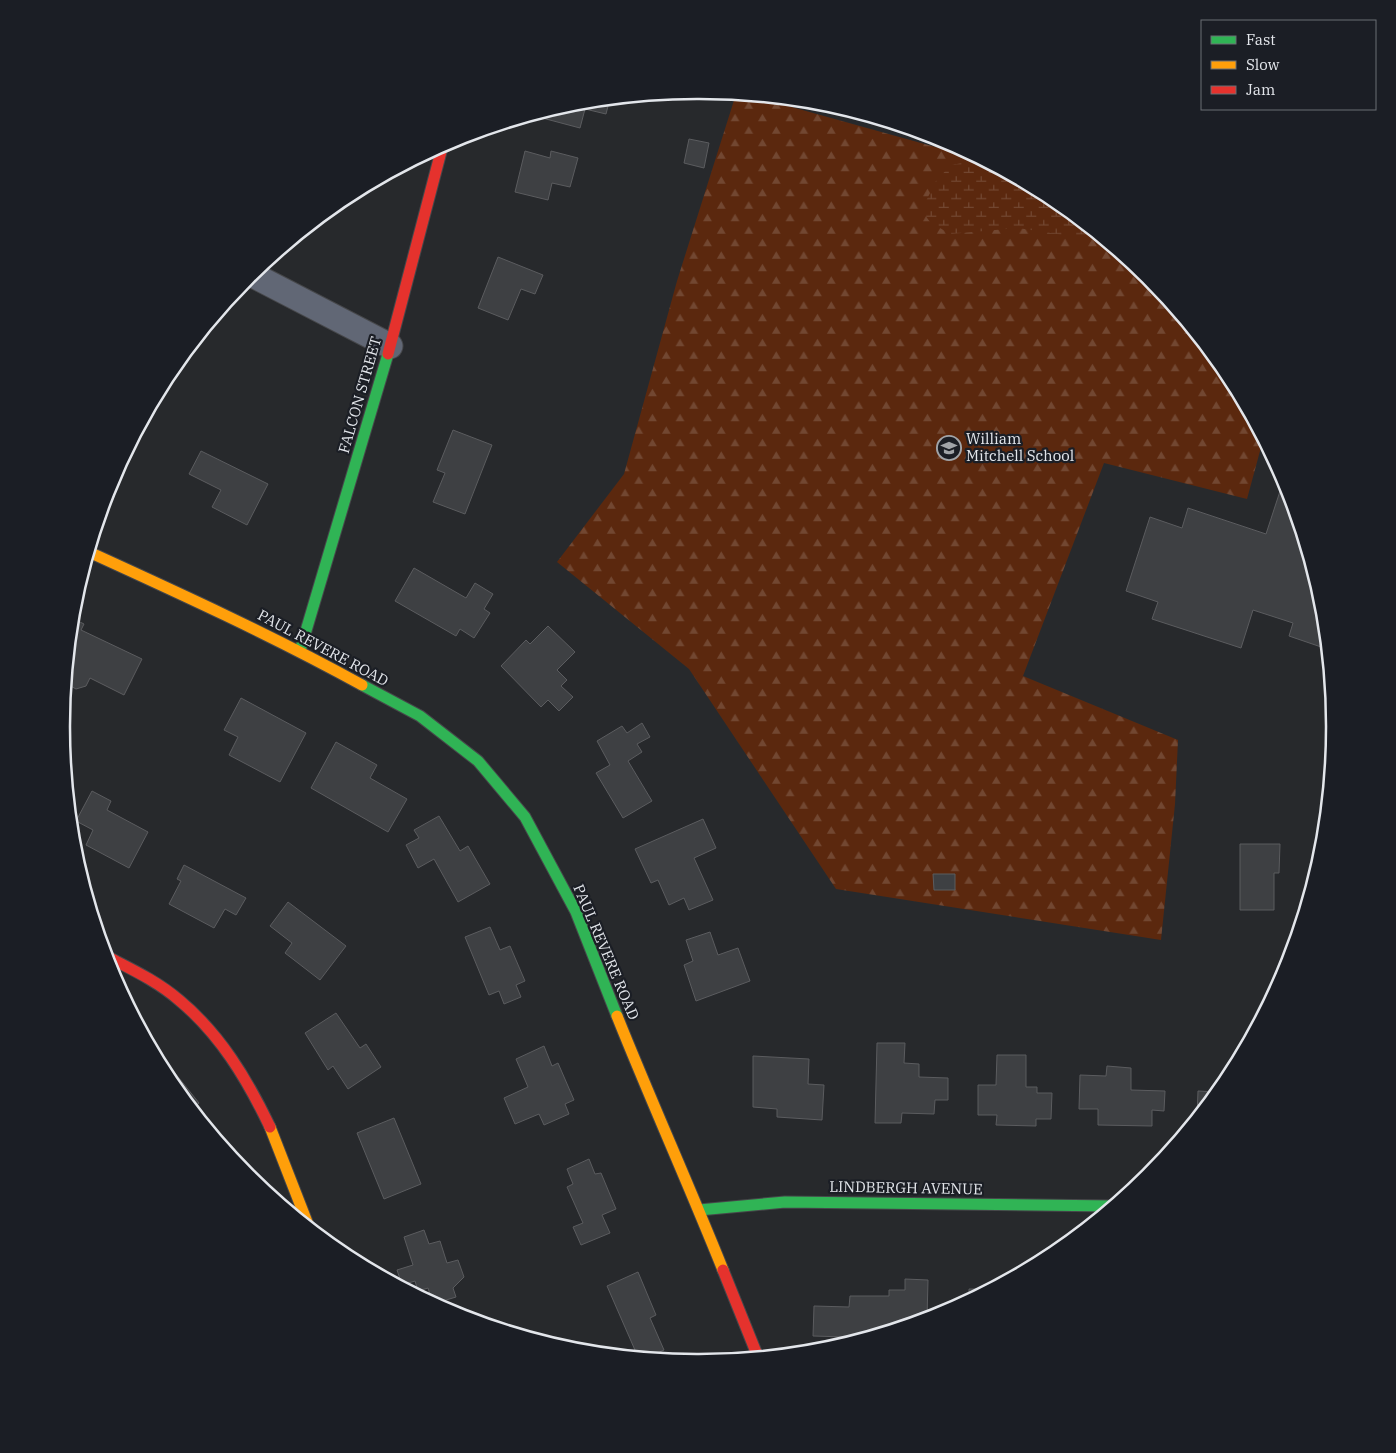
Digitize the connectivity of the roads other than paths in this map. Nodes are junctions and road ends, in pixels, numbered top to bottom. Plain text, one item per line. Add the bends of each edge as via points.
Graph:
1 (440, 154) edge
2 (258, 278) edge
3 (390, 346) junction
4 (94, 554) edge
5 (300, 652) junction
6 (116, 962) edge
7 (1104, 1206) edge
8 (699, 1210) junction
9 (305, 1216) edge
10 (756, 1351) edge

1 - 3 street, FALCON STREET
2 - 3 street
3 - 5 street, FALCON STREET
4 - 5 street, PAUL REVERE ROAD
5 - 8 street, PAUL REVERE ROAD via 420,716 478,761 525,817 576,912 650,1099
6 - 9 street via 178,999 229,1054 273,1132
7 - 8 street, LINDBERGH AVENUE via 785,1202
8 - 10 street, PAUL REVERE ROAD

